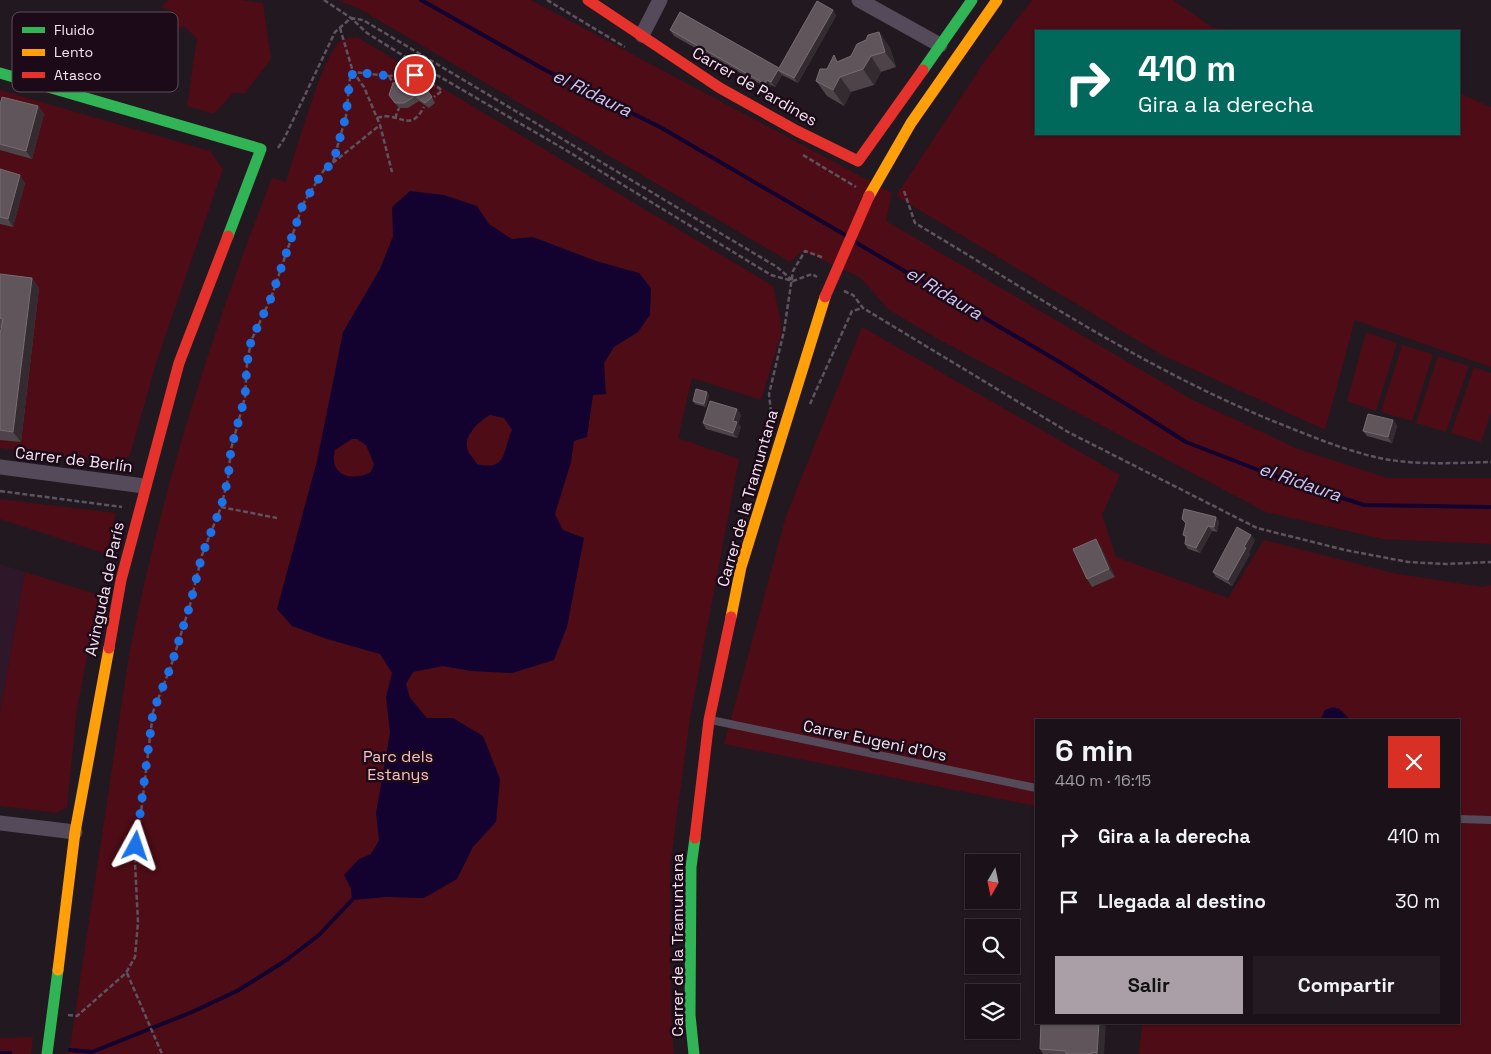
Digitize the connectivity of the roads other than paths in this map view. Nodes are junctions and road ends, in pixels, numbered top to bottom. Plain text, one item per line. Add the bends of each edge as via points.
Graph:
1 (588, 0) edge
2 (660, 0) edge
3 (859, 0) edge
4 (972, 0) edge
5 (997, 0) edge
6 (642, 35) junction
7 (940, 45) junction
8 (66, 92) edge
9 (0, 467) edge
10 (144, 486) junction
11 (709, 720) junction
12 (1035, 788) edge
13 (1460, 820) edge
14 (1491, 820) edge
15 (0, 823) edge
16 (75, 832) junction
17 (47, 1054) edge
18 (694, 1054) edge

1 - 6 street, Carrer de Pardines
2 - 6 street
3 - 7 street
4 - 7 street
5 - 11 street, Carrer de la Tramuntana, bridge via 911,123 869,196 825,297 740,567
6 - 7 street, Carrer de Pardines via 720,88 858,161
8 - 10 street, Avinguda de París via 261,148 178,363
9 - 10 street, Carrer de Berlín
10 - 16 street, Avinguda de París via 117,599
11 - 12 lane, Carrer Eugeni d'Ors
11 - 18 street, Carrer de la Tramuntana via 691,867 690,1015
13 - 14 lane
15 - 16 street
16 - 17 street, Avinguda de París

